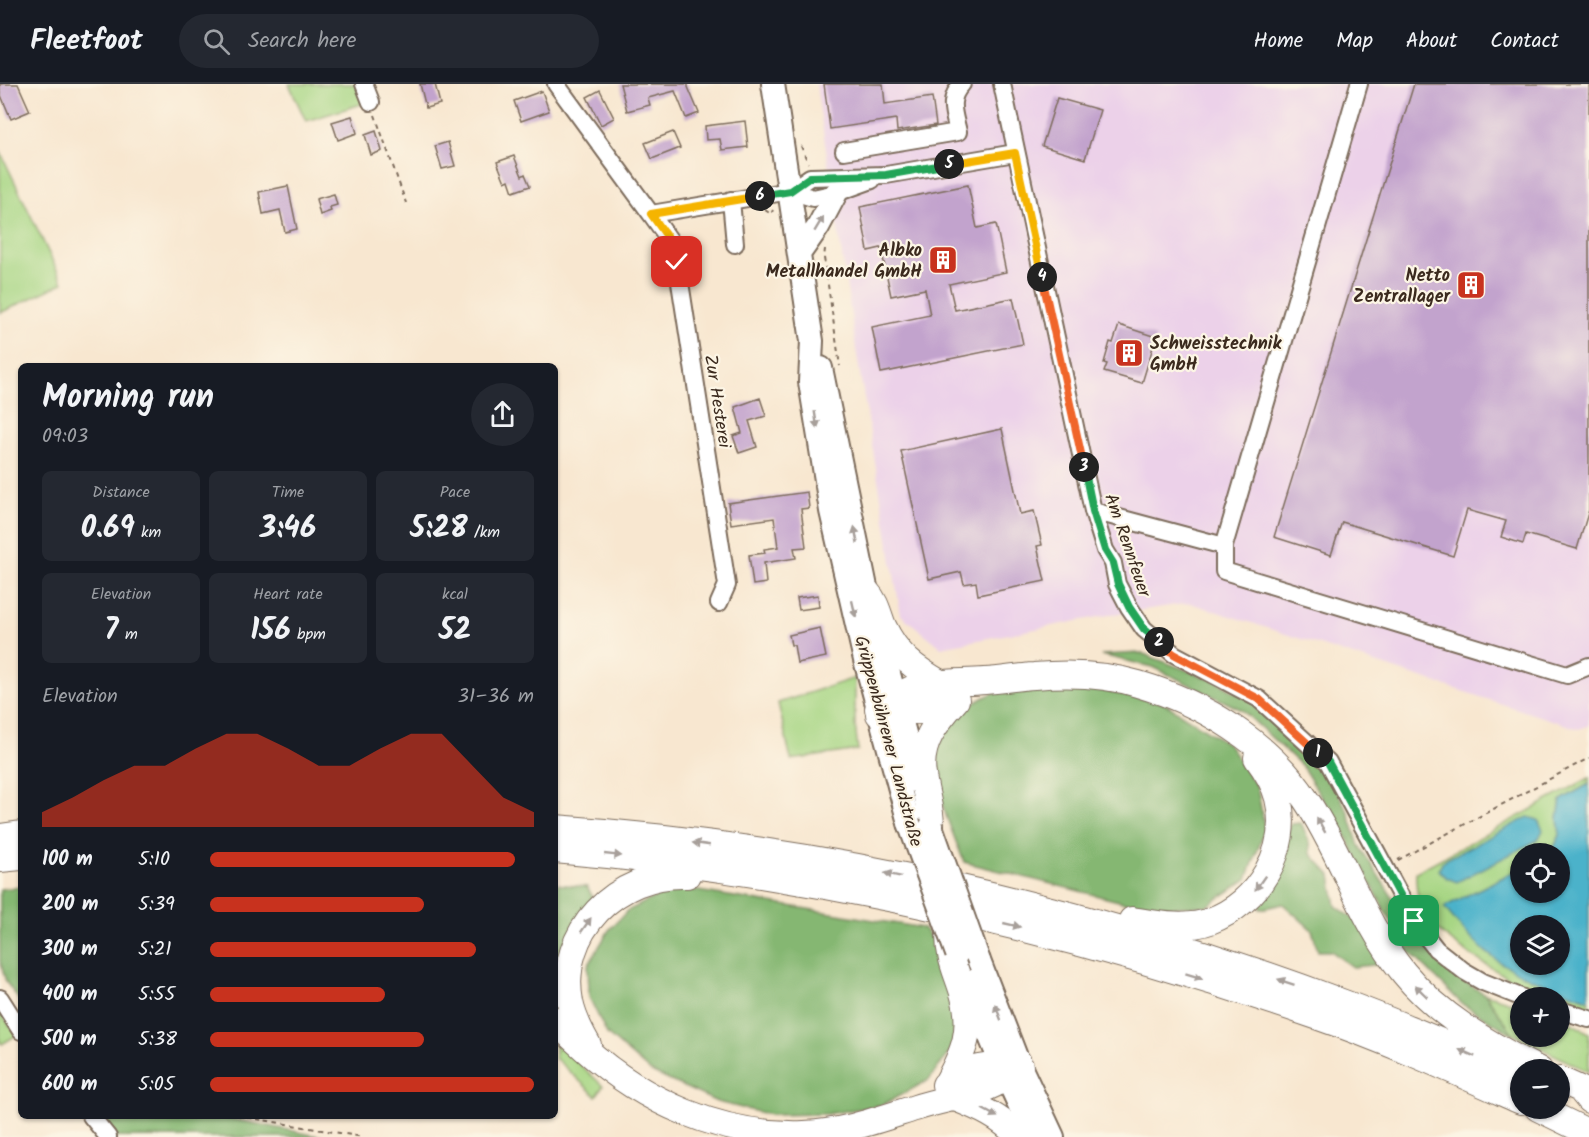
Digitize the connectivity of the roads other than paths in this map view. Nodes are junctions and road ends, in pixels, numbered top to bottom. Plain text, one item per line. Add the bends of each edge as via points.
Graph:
1 (364, 84) edge
2 (556, 84) edge
3 (773, 84) edge
4 (962, 84) edge
5 (1002, 84) edge
6 (1359, 84) edge
7 (371, 102) road end
8 (844, 151) dead end
9 (1015, 153) junction
10 (886, 175) junction
11 (790, 191) junction
12 (836, 193) junction
13 (730, 200) junction
14 (651, 214) junction
15 (735, 244) dead end
16 (799, 254) junction
17 (812, 341) junction
18 (1093, 511) junction
19 (1224, 546) junction
20 (867, 592) junction
21 (719, 603) dead end
22 (1589, 666) edge
23 (949, 692) junction
24 (888, 709) junction
25 (1224, 723) junction
26 (920, 825) junction
27 (558, 828) edge
28 (18, 834) edge
29 (0, 837) edge
30 (558, 850) edge
31 (18, 857) edge
32 (0, 859) edge
33 (790, 880) junction
34 (1063, 913) junction
35 (952, 947) junction
36 (1510, 993) edge
37 (0, 998) edge
38 (1570, 1013) edge
39 (1589, 1019) edge
40 (558, 1023) edge
41 (18, 1026) edge
42 (595, 1058) junction
43 (1520, 1059) edge
44 (1012, 1067) junction
45 (1510, 1072) edge
46 (1570, 1084) edge
47 (951, 1091) junction
48 (1510, 1096) edge
49 (1570, 1098) edge
50 (1589, 1100) edge
51 (1589, 1107) edge
52 (93, 1119) edge
53 (1560, 1119) edge
54 (1035, 1131) edge
55 (1589, 1133) edge
56 (108, 1137) edge

1 - 7 street
2 - 14 street, Zur Hesterei
3 - 11 main road, Grüppenbührener Landstraße
4 - 8 street via 954,91 952,106 958,132
5 - 9 street, Am Rennfeuer
6 - 19 street
9 - 10 street
9 - 18 street, Am Rennfeuer
10 - 11 street via 810,177
10 - 12 street
11 - 12 street via 813,198
11 - 13 street
11 - 16 main road, Grüppenbührener Landstraße
16 -> 12 main road
13 - 14 street
13 - 15 street
14 - 21 street, Zur Hesterei via 689,256 677,262 727,585
16 - 17 main road, Grüppenbührener Landstraße
20 -> 17 main road, Grüppenbührener Landstraße via 825,378
17 -> 24 main road, Grüppenbührener Landstraße via 810,382 831,511
18 - 19 street
18 - 36 street, Am Rennfeuer via 1118,584 1144,629 1174,654 1259,699 1328,762 1414,921 1436,949 1464,971
19 - 22 street via 1224,571 1567,675
20 - 23 highway via 895,649
20 - 24 main road, Grüppenbührener Landstraße
23 - 24 highway via 932,709
23 - 25 highway via 992,681 1060,674 1092,676 1136,683 1172,696
23 - 26 highway via 923,758 922,773 931,809
24 - 26 main road, Grüppenbührener Landstraße
25 -> 34 highway via 1269,774 1278,798 1278,842 1271,868 1256,891 1234,909 1209,921 1185,926 1128,919 1089,908
43 -> 25 highway via 1471,1031 1436,1005 1406,975 1367,918 1306,799 1282,768
26 - 35 main road, Grüppenbührener Landstraße, bridge
44 -> 26 main road, Grüppenbührener Landstraße, bridge via 979,961
34 -> 27 highway via 834,863
28 - 29 highway
30 -> 33 highway
31 - 32 highway
42 -> 33 highway via 575,1021 570,1003 569,966 574,944 595,913 636,883 679,874 773,886
33 -> 48 highway via 1015,925 1149,962 1318,1017
45 -> 34 highway via 1344,1003
35 - 44 main road, Grüppenbührener Landstraße
35 - 47 highway via 968,1034
37 - 41 street
38 - 39 street
40 - 42 highway
42 - 47 highway via 661,1102 705,1120 757,1132 825,1132 876,1121
44 - 47 highway via 979,1068
44 - 54 main road, Grüppenbührener Landstraße
46 - 50 highway
47 -> 54 highway via 1004,1122
49 - 51 highway
52 - 56 street
53 - 55 highway

